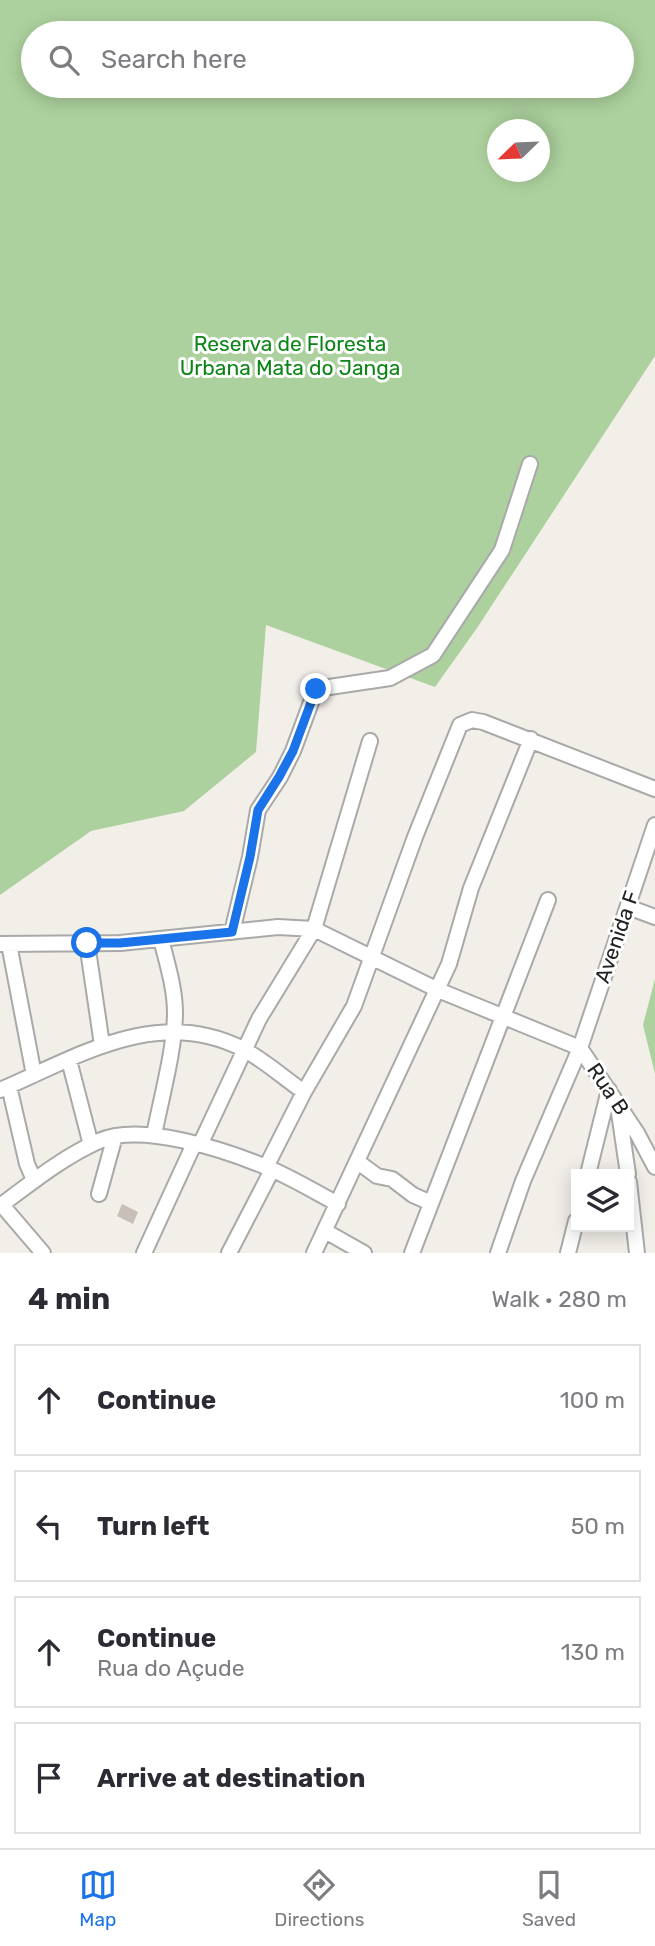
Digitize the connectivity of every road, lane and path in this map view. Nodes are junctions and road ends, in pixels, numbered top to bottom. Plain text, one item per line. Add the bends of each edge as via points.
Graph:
1 (530, 464) dead end
2 (531, 739) junction
3 (370, 741) dead end
4 (655, 789) edge
5 (655, 825) edge
6 (548, 900) dead end
7 (628, 907) junction
8 (655, 918) edge
9 (314, 929) junction
10 (232, 932) junction
11 (161, 939) junction
12 (87, 943) junction
13 (5, 944) edge
14 (372, 956) junction
15 (438, 990) junction
16 (504, 1016) junction
17 (174, 1031) junction
18 (102, 1045) junction
19 (580, 1048) junction
20 (244, 1049) junction
21 (69, 1060) junction
22 (34, 1074) junction
23 (4, 1088) edge
24 (304, 1092) junction
25 (613, 1096) junction
26 (154, 1135) junction
27 (115, 1136) junction
28 (91, 1145) junction
29 (197, 1145) junction
30 (358, 1161) junction
31 (655, 1167) edge
32 (269, 1168) junction
33 (590, 1169) edge
34 (627, 1169) edge
35 (34, 1180) junction
36 (99, 1194) dead end
37 (431, 1203) junction
38 (338, 1204) junction
39 (1, 1205) edge
40 (634, 1226) edge
41 (325, 1231) junction
42 (573, 1232) edge
43 (499, 1252) edge
44 (43, 1253) edge
45 (144, 1253) edge
46 (229, 1253) edge
47 (314, 1253) edge
48 (364, 1253) edge
49 (412, 1253) edge
50 (568, 1253) edge
51 (637, 1253) edge

1 - 10 street via 502,550 433,655 390,678 316,689 293,751 258,810
2 - 4 street
2 - 14 street via 483,722 460,725
2 - 15 street via 471,888
3 - 9 street
5 - 7 street, Avenida F
6 - 16 street
7 - 8 street
7 - 19 street, Avenida F
9 - 10 street
9 - 14 street
9 - 20 street
10 - 11 street
11 - 12 street
11 - 17 street via 172,986
12 - 13 street
12 - 18 street
13 - 22 street
14 - 15 street
14 - 24 street via 354,1006
15 - 16 street
15 - 30 street
16 - 19 street
16 - 37 street
17 - 18 street
17 - 20 street via 204,1035
17 - 26 street
18 - 21 street
19 - 25 street, Rua B
19 - 43 street, Avenida F via 523,1181
20 - 24 street
20 - 29 street
21 - 22 street
21 - 28 street
22 - 23 street
23 - 35 street
24 - 32 street
25 - 31 street, Rua B
25 - 33 street
25 - 34 street
26 - 27 street
26 - 29 street
27 - 28 street
27 - 36 street
28 - 35 street
29 - 32 street
29 - 45 street
30 - 37 street via 377,1176 393,1178
30 - 38 street
32 - 38 street
32 - 46 street
35 - 39 street
37 - 49 street
38 - 41 street
39 - 44 street
40 - 51 street
41 - 47 street
41 - 48 street
42 - 50 street

